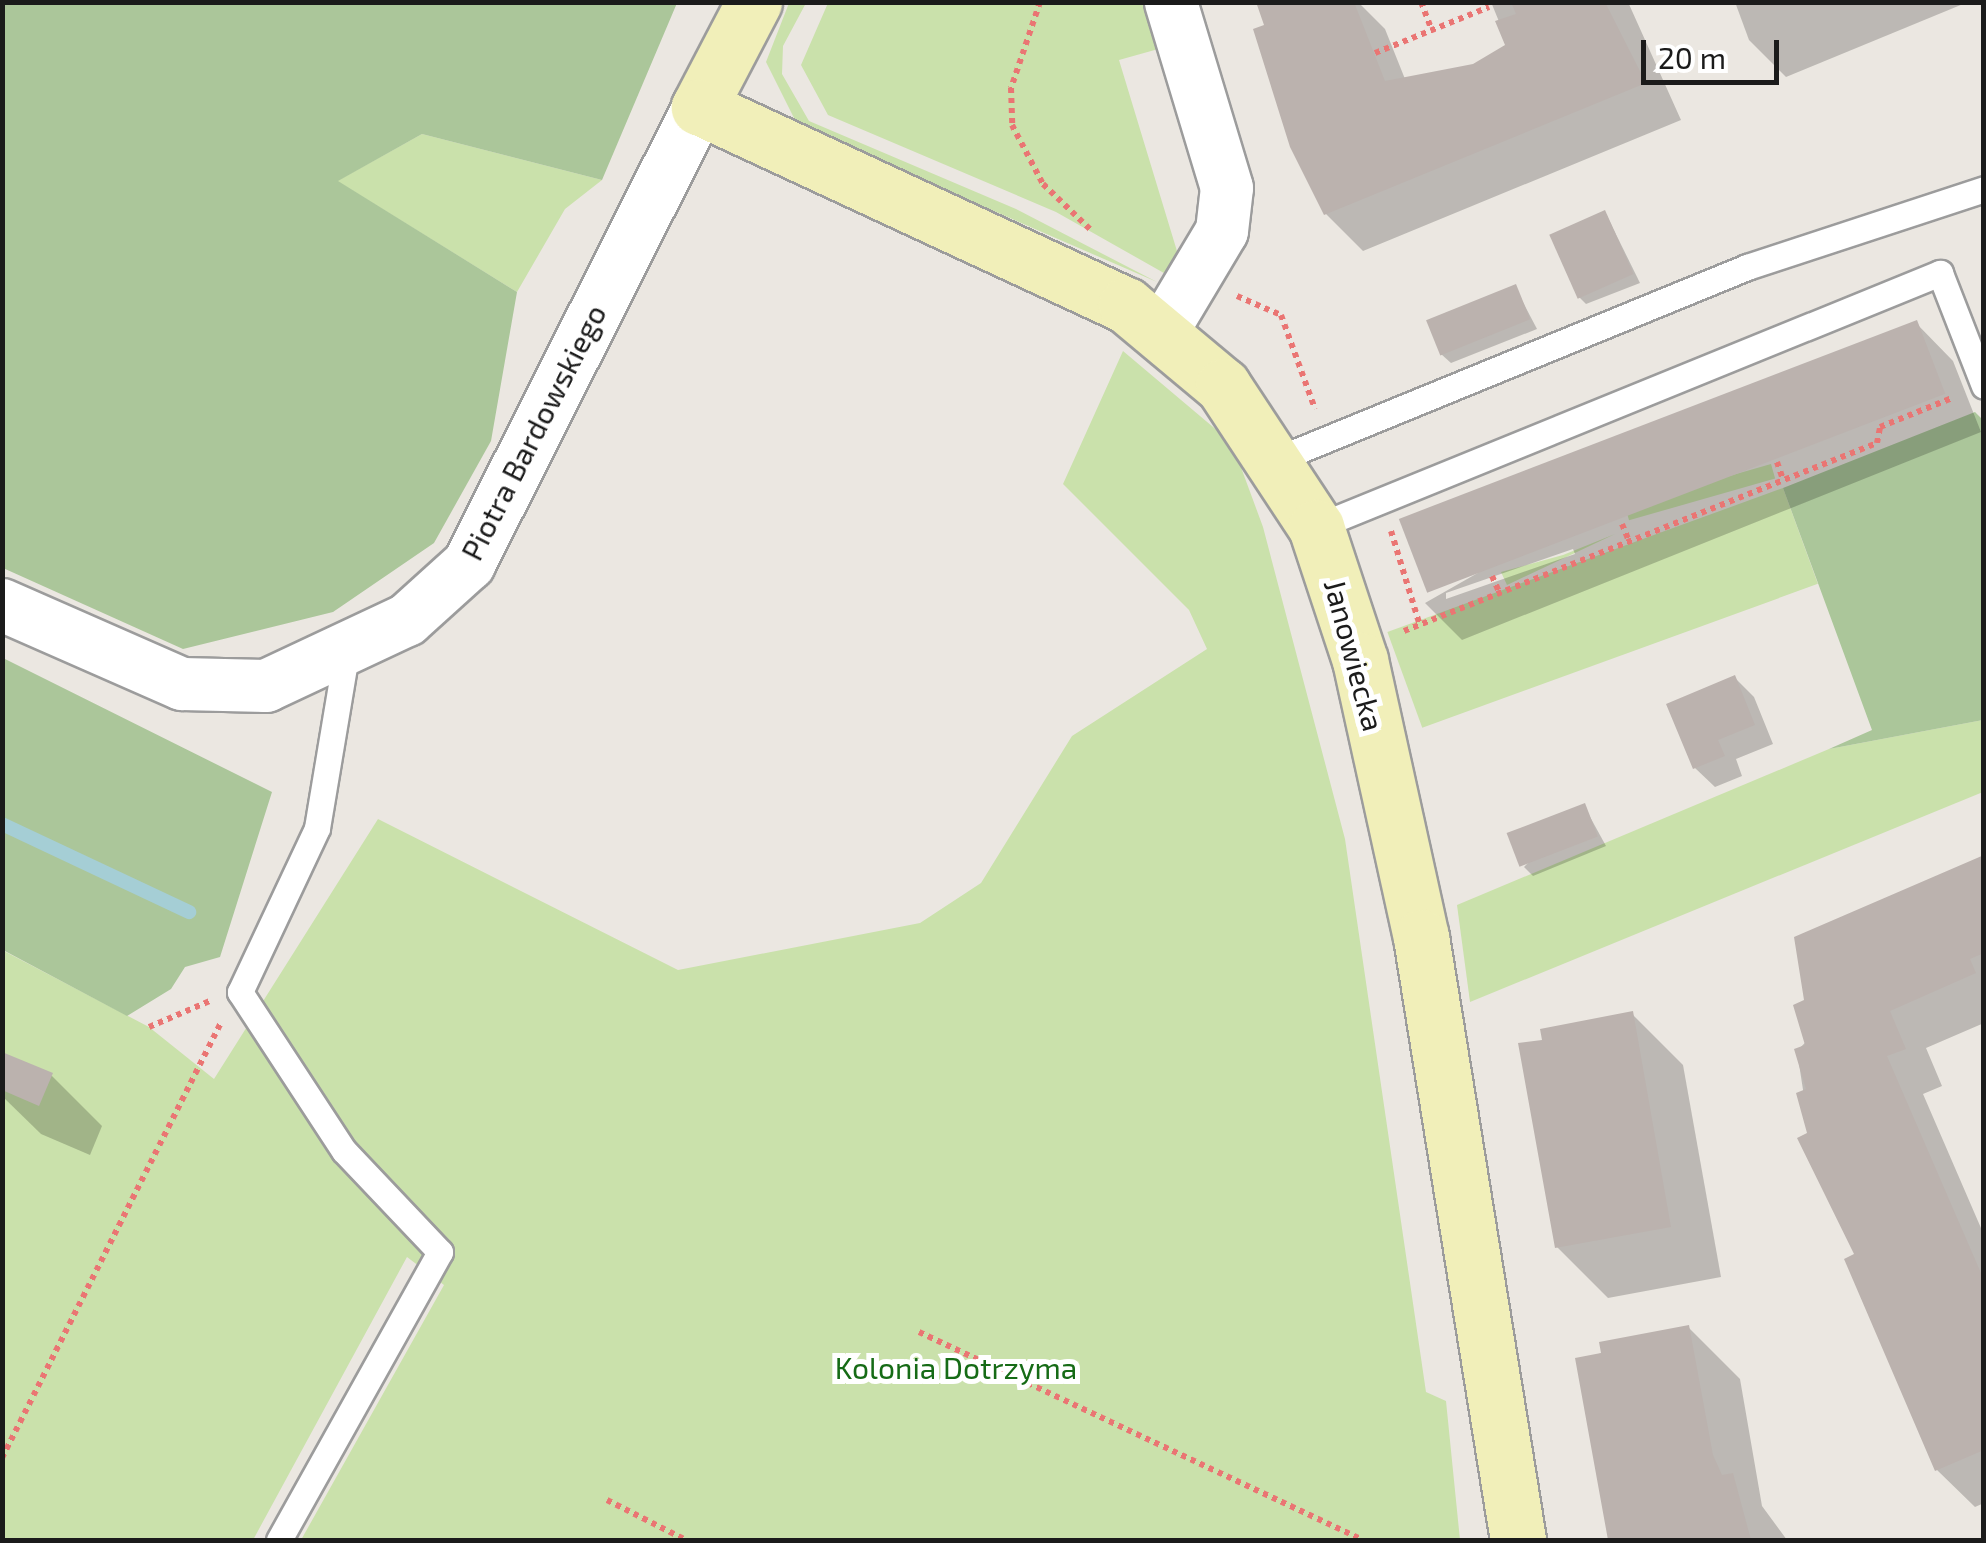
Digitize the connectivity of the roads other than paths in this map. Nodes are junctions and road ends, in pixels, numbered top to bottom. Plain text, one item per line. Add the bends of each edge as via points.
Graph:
1 (754, 2) edge
2 (1171, 2) edge
3 (699, 107) junction
4 (1984, 189) edge
5 (1163, 330) junction
6 (1983, 386) edge
7 (1278, 459) junction
8 (1316, 527) junction
9 (2, 604) edge
10 (346, 655) junction
11 (279, 1540) edge
12 (1518, 1540) edge

1 - 3 street
2 - 5 street via 1227,188 1222,231
3 - 5 street, Janowiecka via 1074,273
3 - 10 street, Piotra Bardowskiego via 469,564 407,620
4 - 7 lane via 1729,274
5 - 7 street, Janowiecka via 1223,386
6 - 8 lane via 1940,273
7 - 8 street, Janowiecka
8 - 12 street, Janowiecka via 1360,660 1420,937
9 - 10 street, Piotra Bardowskiego via 182,684 266,686
10 - 11 lane via 317,828 240,992 344,1151 440,1252

